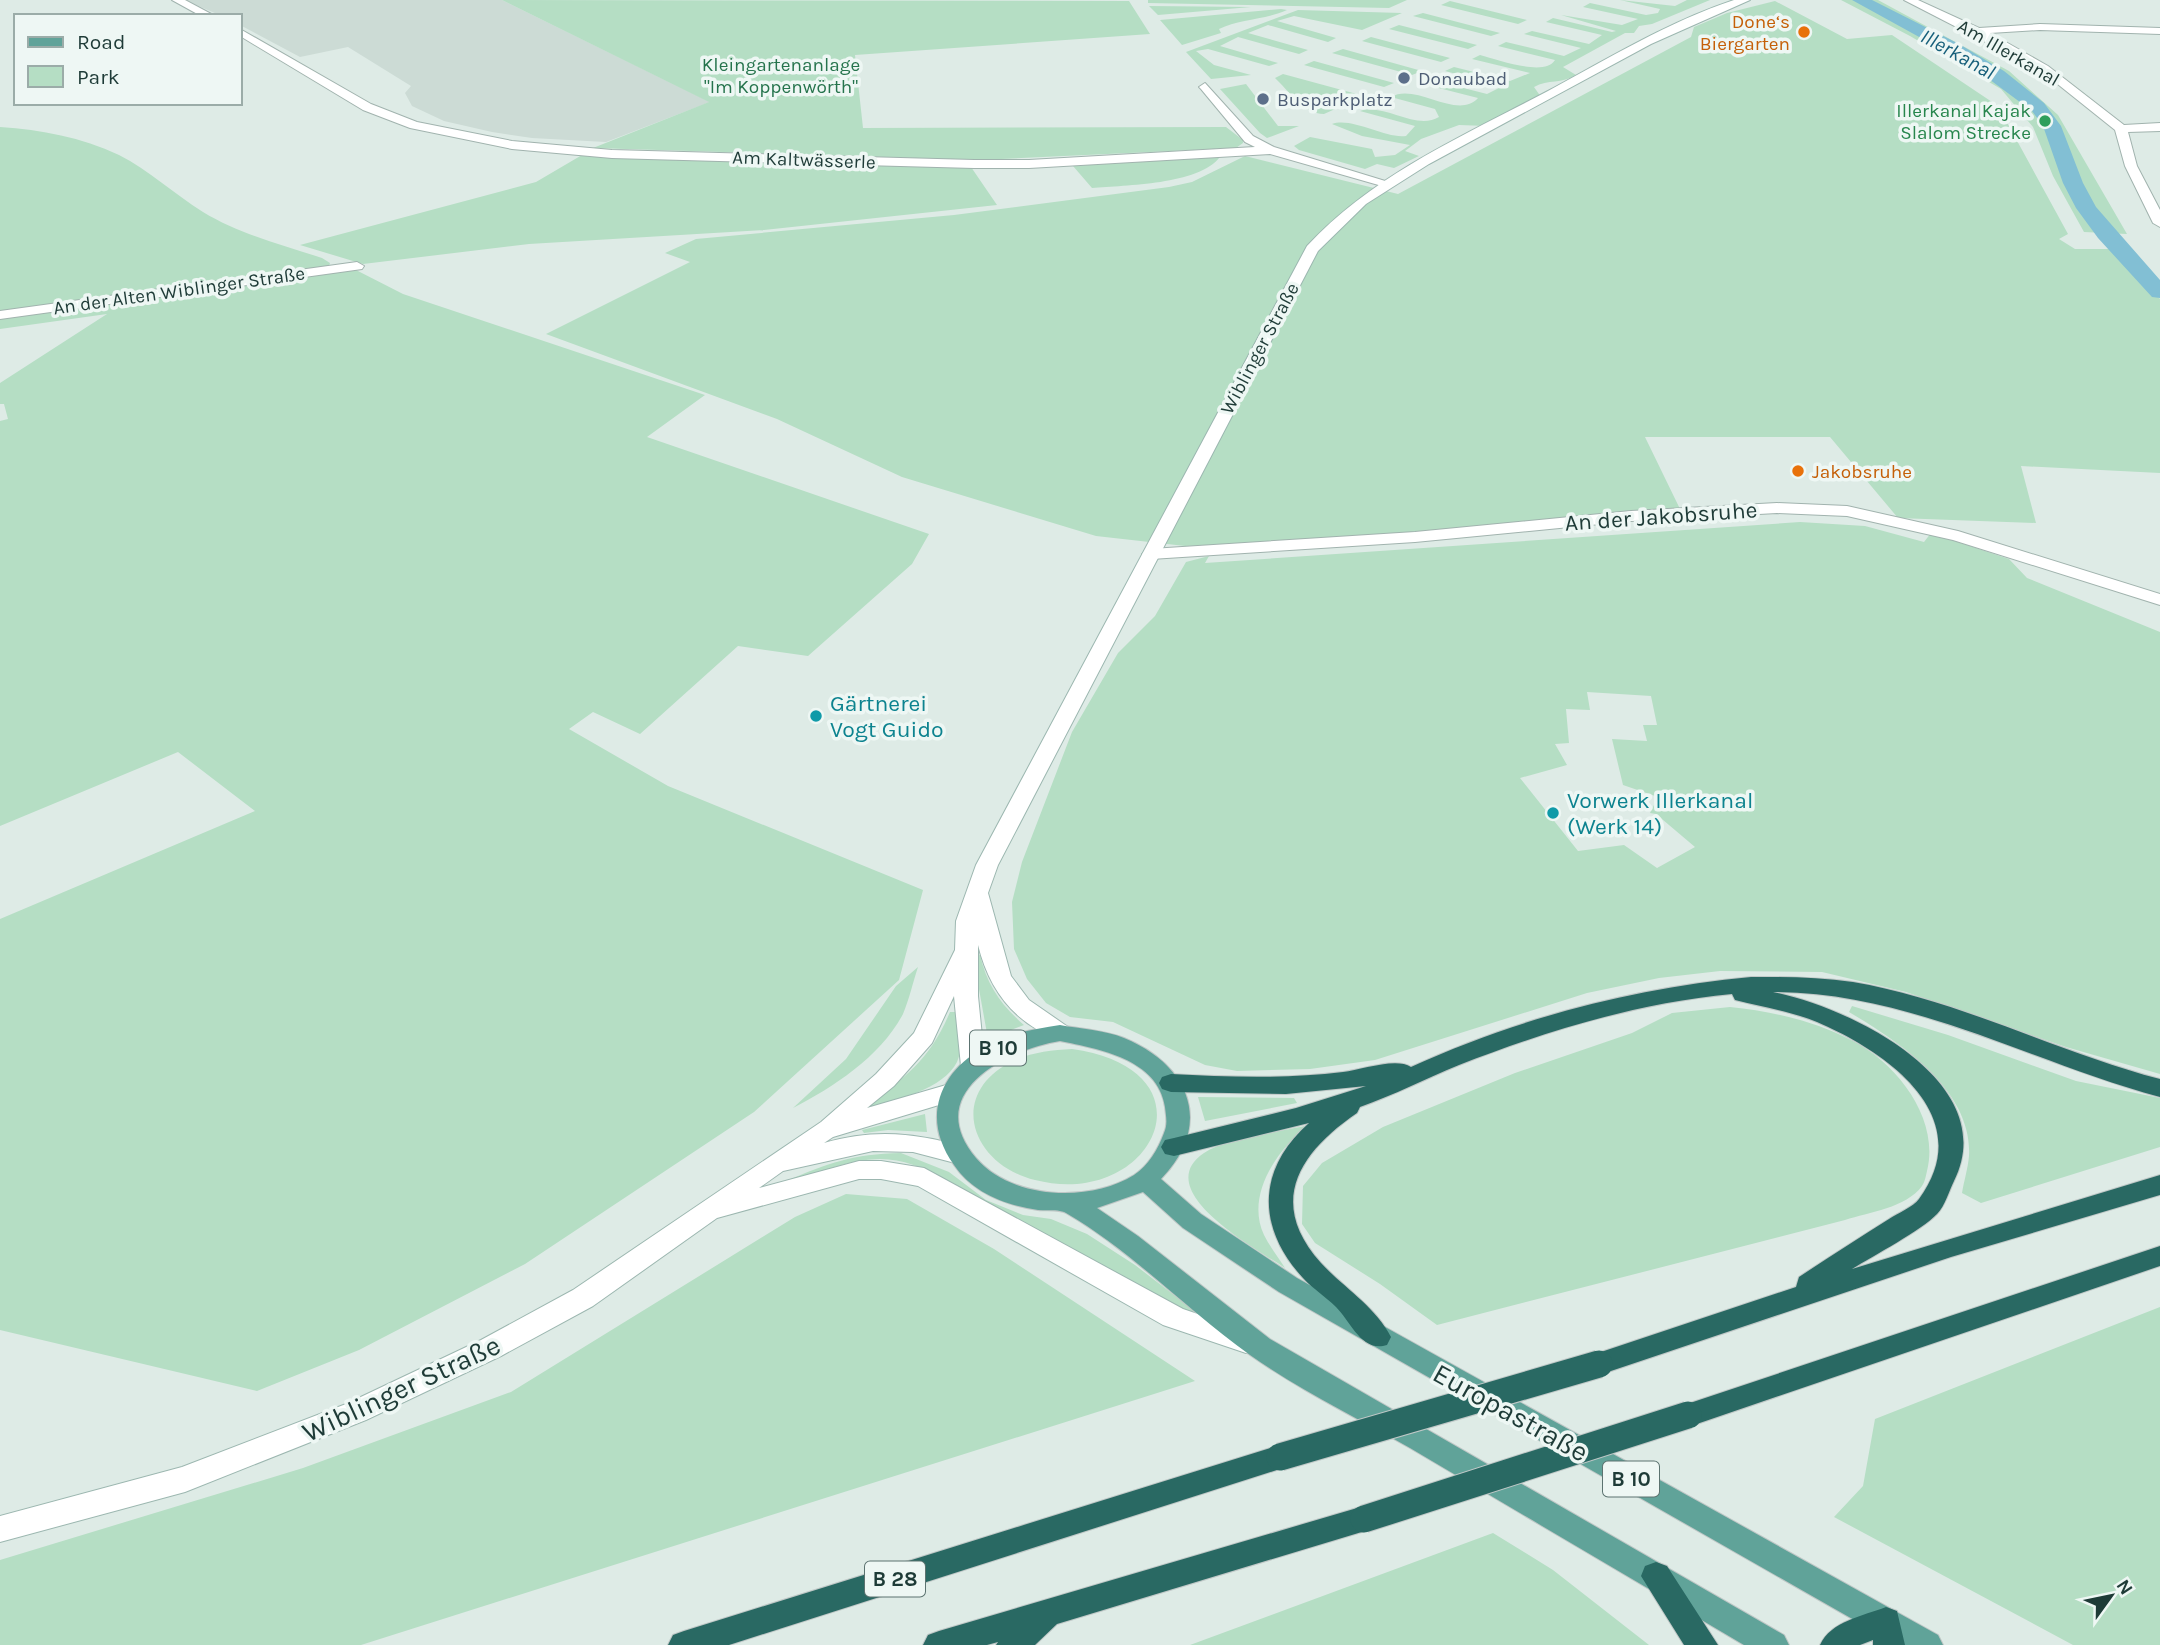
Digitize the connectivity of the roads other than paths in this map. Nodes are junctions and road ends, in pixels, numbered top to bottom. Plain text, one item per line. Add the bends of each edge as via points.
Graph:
1 (177, 0) edge
2 (1745, 0) edge
3 (1909, 0) edge
4 (207, 14) edge
5 (1977, 31) junction
6 (2141, 31) junction
7 (2160, 31) edge
8 (242, 33) edge
9 (2160, 43) edge
10 (1205, 87) dead end
11 (2160, 127) edge
12 (2121, 129) junction
13 (1270, 150) junction
14 (1389, 184) junction
15 (2160, 223) edge
16 (357, 266) dead end
17 (0, 315) edge
18 (1151, 554) junction
19 (2160, 600) edge
20 (978, 894) junction
21 (965, 948) junction
22 (1711, 990) junction
23 (1060, 1034) junction
24 (1451, 1059) junction
25 (973, 1066) junction
26 (1171, 1083) junction
27 (2160, 1088) edge
28 (954, 1092) junction
29 (1368, 1095) junction
30 (824, 1130) junction
31 (1174, 1147) junction
32 (959, 1155) junction
33 (765, 1170) junction
34 (1145, 1179) junction
35 (2160, 1185) edge
36 (1070, 1203) junction
37 (704, 1214) junction
38 (2160, 1256) edge
39 (1780, 1301) junction
40 (1377, 1337) junction
41 (1260, 1347) junction
42 (0, 1530) edge
43 (1656, 1576) junction
44 (1051, 1609) junction
45 (1887, 1633) edge
46 (684, 1645) edge
47 (939, 1645) edge
48 (1012, 1645) edge
49 (1702, 1645) edge
50 (1773, 1645) edge
51 (1836, 1645) edge
52 (1927, 1645) edge

1 - 4 street
2 - 14 street, Wiblinger Straße via 1660,36
3 - 5 street, Am Illerkanal
5 - 6 street via 2040,27
5 - 12 street, Am Illerkanal via 2044,68
6 - 7 street
6 - 9 street
8 - 13 street, Am Kaltwässerle via 367,107 414,125 512,145 612,154 974,164
10 - 13 street via 1249,139
11 - 12 street
12 - 15 street via 2131,166
13 - 14 street, Am Kaltwässerle
14 - 18 street, Wiblinger Straße via 1339,219 1312,249
16 - 17 street, An der Alten Wiblinger Straße
18 - 19 street, An der Jakobsruhe via 1416,537 1631,516 1777,508 1847,511 1958,536
18 - 20 street, Wiblinger Straße via 986,865
20 - 21 street, Wiblinger Straße via 967,921
20 - 23 street, Wiblinger Straße via 994,970 1023,1010
21 - 25 street, Wiblinger Straße
21 - 30 street via 924,1037 885,1080
22 - 24 highway via 1648,998
22 - 27 highway via 1761,984 1854,990
22 - 39 highway via 1796,1004 1867,1035 1917,1072 1940,1102 1947,1120 1951,1157 1941,1189 1928,1207
23 - 25 main road, B 10 via 1027,1038 998,1049
23 - 26 main road, B 10 via 1087,1035 1136,1052
24 - 26 highway via 1310,1086
24 - 29 highway
25 - 28 main road, B 10
26 - 31 main road, B 10 via 1180,1104 1181,1126
28 - 30 street, Wiblinger Straße
28 - 32 main road, B 10 via 948,1113
29 - 31 highway
29 - 40 highway via 1328,1119 1299,1150 1284,1170 1278,1202 1286,1234 1308,1267 1347,1301
30 - 33 street, Wiblinger Straße
31 - 34 main road, B 10
32 - 33 street, Wiblinger Straße via 923,1142 889,1140 855,1144
32 - 36 main road, B 10 via 977,1175 1004,1191 1036,1201
33 - 37 street, Wiblinger Straße
34 - 36 main road, B 10 via 1123,1192
34 - 40 main road, Europastraße / B 10 via 1231,1248
35 - 39 highway
36 - 41 main road via 1129,1243
37 - 41 street via 859,1170 913,1175 1173,1317
37 - 42 street, Wiblinger Straße via 583,1298 356,1412 185,1479
38 - 44 highway, B 10, bridge via 1364,1519
39 - 46 highway, B 28, bridge via 1599,1364 1280,1457
40 - 45 main road, Europastraße / B 10
41 - 43 main road
43 - 49 highway
43 - 50 main road
44 - 47 highway
44 - 48 highway, B 10
45 - 51 highway via 1849,1635
45 - 52 main road, Europastraße / B 10

